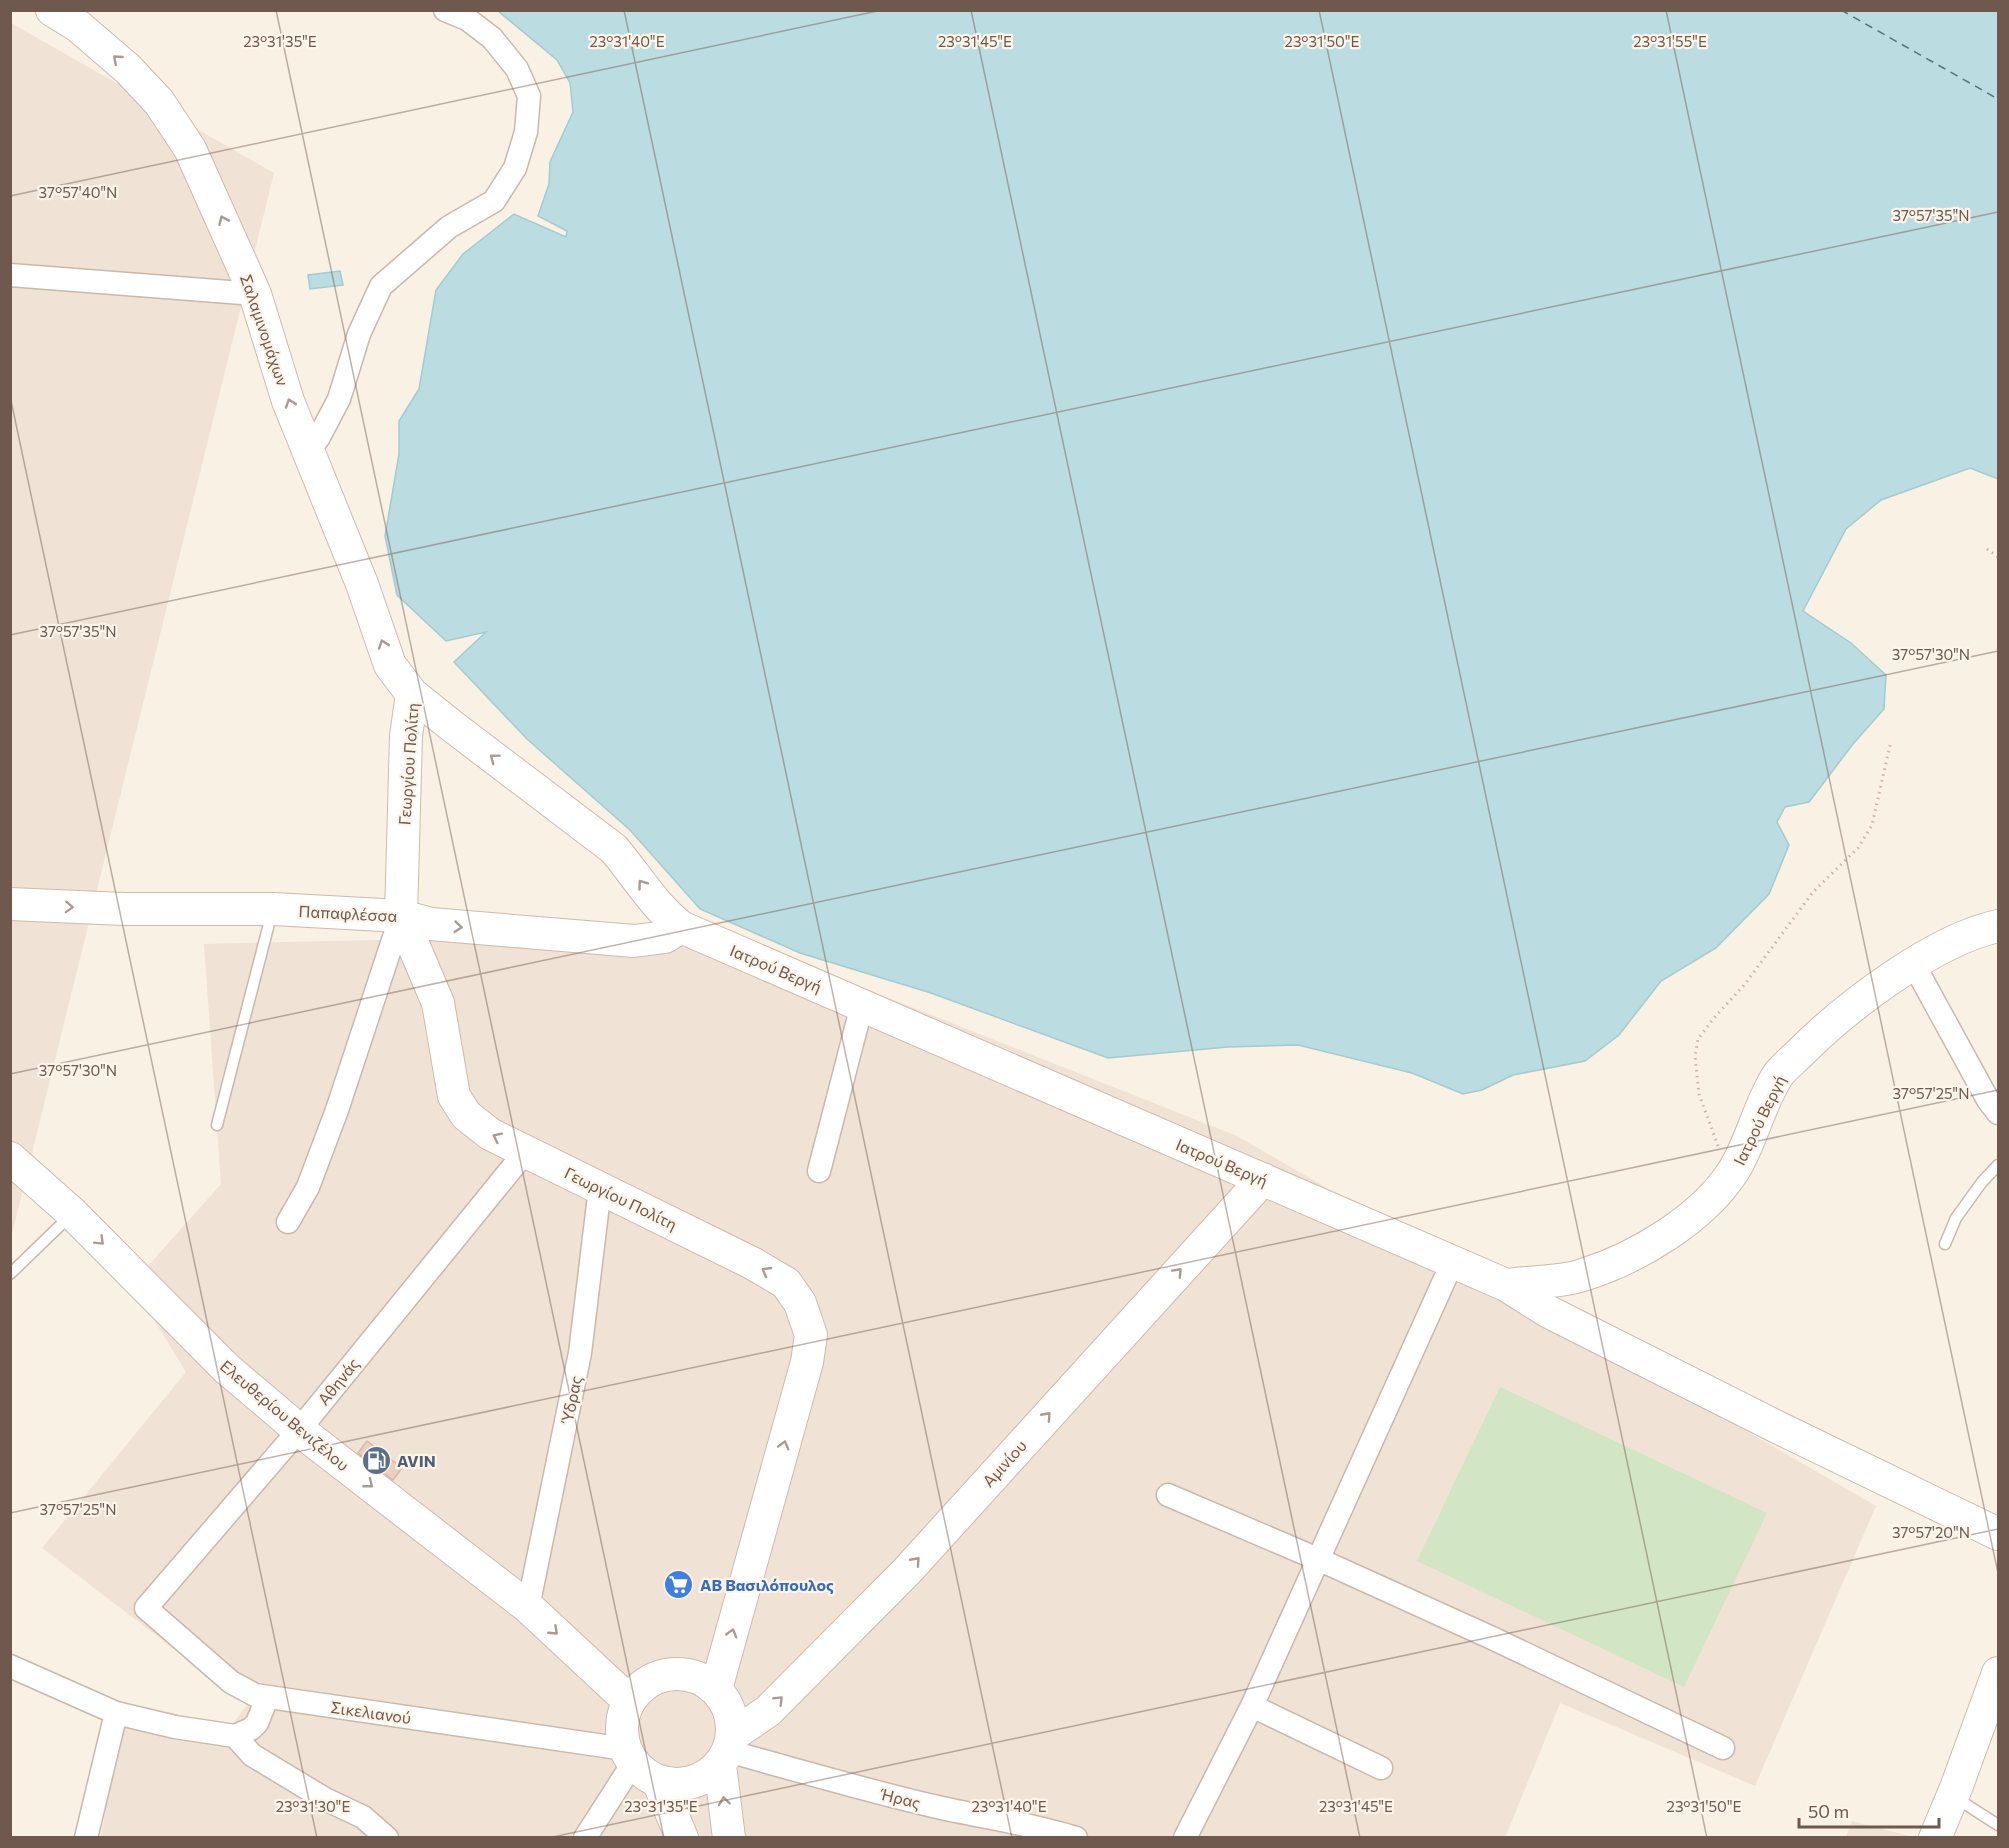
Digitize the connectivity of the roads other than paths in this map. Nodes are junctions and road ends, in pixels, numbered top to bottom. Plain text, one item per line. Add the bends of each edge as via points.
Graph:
1 (52, 10) edge
2 (445, 10) edge
3 (10, 274) edge
4 (255, 294) junction
5 (308, 452) junction
6 (412, 694) junction
7 (10, 904) edge
8 (273, 909) junction
9 (401, 916) junction
10 (1998, 926) edge
11 (681, 927) junction
12 (1914, 965) junction
13 (862, 1005) junction
14 (1998, 1113) edge
15 (217, 1125) dead end
16 (526, 1151) junction
17 (10, 1158) edge
18 (1998, 1165) edge
19 (819, 1171) dead end
20 (1263, 1179) junction
21 (600, 1188) junction
22 (72, 1214) junction
23 (288, 1222) dead end
24 (1945, 1244) dead end
25 (1453, 1261) junction
26 (10, 1274) edge
27 (1506, 1285) junction
28 (299, 1430) junction
29 (1168, 1495) dead end
30 (1998, 1534) edge
31 (1320, 1560) junction
32 (528, 1607) junction
33 (146, 1608) joint
34 (10, 1666) edge
35 (1998, 1673) edge
36 (716, 1689) junction
37 (267, 1698) junction
38 (629, 1701) junction
39 (1252, 1706) junction
40 (116, 1713) junction
41 (235, 1736) junction
42 (1723, 1748) dead end
43 (727, 1750) junction
44 (638, 1765) junction
45 (1382, 1768) dead end
46 (1953, 1796) junction
47 (1998, 1825) edge
48 (86, 1838) edge
49 (387, 1838) edge
50 (585, 1838) edge
51 (682, 1838) edge
52 (729, 1838) edge
53 (1076, 1838) edge
54 (1185, 1838) edge
55 (1935, 1838) edge

4 -> 1 main road, Σαλαμινομάχων via 190,149 159,102 78,26
2 - 5 street via 467,19 492,38 517,69 529,96 526,132 515,168 494,201 448,227 381,285 359,334 339,399
3 - 4 street
5 -> 4 main road, Σαλαμινομάχων
6 -> 5 main road, Σαλαμινομάχων via 390,665
6 - 9 main road, Γεωργίου Πολίτη via 406,736
11 -> 6 main road, Ιατρού Βεργή via 663,913 614,849
7 -> 8 main road, Παπαφλέσσα
8 - 9 main road, Παπαφλέσσα
8 - 15 lane
9 -> 11 main road, Παπαφλέσσα via 431,924 634,941 665,937
16 -> 9 main road, Γεωργίου Πολίτη via 490,1134 466,1115 454,1096 438,1003
9 - 23 street via 333,1121 308,1187
10 - 12 main road, Ιατρού Βεργή via 1946,946
11 - 13 main road, Ιατρού Βεργή
12 - 14 street
12 - 27 main road, Ιατρού Βεργή via 1861,999 1779,1074 1734,1170 1695,1214 1658,1240 1581,1276
13 - 19 street
13 - 20 main road, Ιατρού Βεργή
16 - 21 main road, Γεωργίου Πολίτη
16 - 28 street, Αθηνάς
17 - 22 main road, Ελευθερίου Βενιζέλου
18 - 24 lane via 1956,1218
20 - 25 main road, Ιατρού Βεργή
43 -> 20 main road, Αμινίου via 907,1571
21 - 32 street, Ύδρας via 580,1353
36 -> 21 main road, Γεωργίου Πολίτη via 807,1362 811,1335 800,1303 786,1283
22 - 26 lane
22 -> 28 main road, Ελευθερίου Βενιζέλου via 226,1368
25 - 27 main road, Ιατρού Βεργή
25 - 31 street
27 - 30 main road via 1549,1312
28 -> 32 main road, Ελευθερίου Βενιζέλου
28 - 33 street, Αθηνάς
29 - 31 street
31 - 39 street
31 - 42 street
32 -> 38 main road, Ελευθερίου Βενιζέλου
33 - 37 street, Σικελιανού via 231,1682
34 - 40 street
35 - 46 main road
36 - 38 main road via 687,1674 670,1674 640,1688
36 - 43 main road via 732,1718
37 - 41 street via 257,1723
37 - 44 street, Σικελιανού
38 - 44 main road via 621,1733
39 - 45 street
39 - 54 street
40 - 41 street
40 - 48 street
41 - 49 street via 252,1755 363,1817
43 - 44 main road via 707,1776 692,1783 676,1785
52 -> 43 main road
43 - 53 street, Ήρας via 866,1789 1047,1828
44 - 50 street
44 - 51 main road
46 - 47 lane
46 - 55 main road

